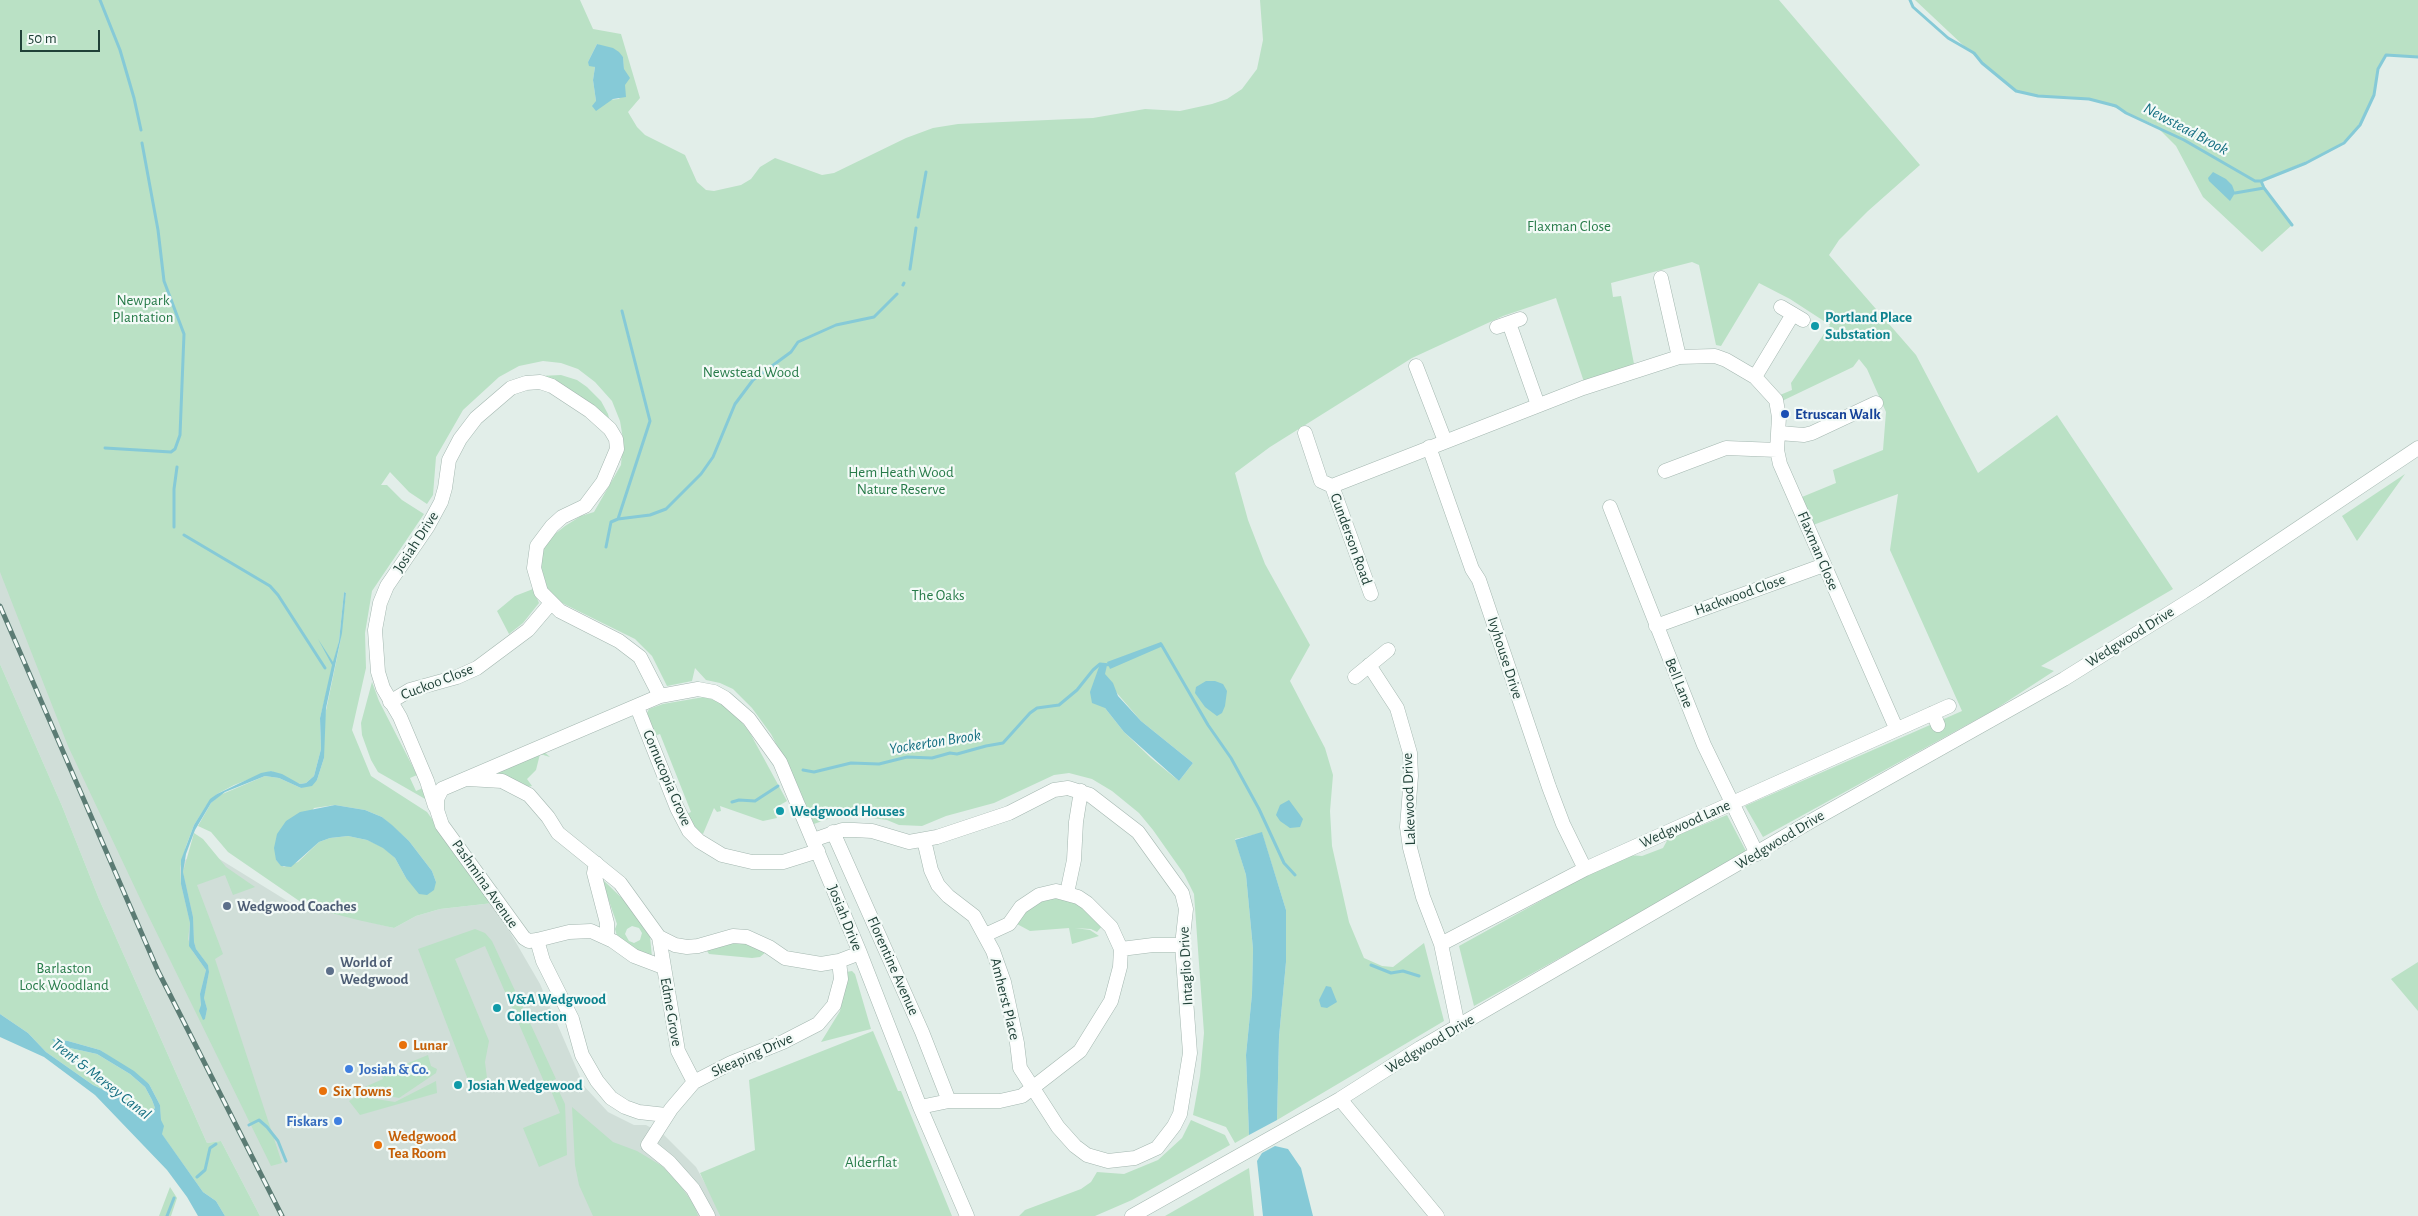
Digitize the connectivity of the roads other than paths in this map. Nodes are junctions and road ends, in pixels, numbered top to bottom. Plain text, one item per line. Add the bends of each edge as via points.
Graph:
1 (1661, 278) dead end
2 (1792, 314) dead end
3 (1509, 323) dead end
4 (1679, 357) junction
5 (1415, 366) dead end
6 (1755, 378) junction
7 (1538, 405) junction
8 (1874, 407) dead end
9 (1305, 433) dead end
10 (1779, 433) junction
11 (1445, 441) junction
12 (1429, 447) junction
13 (2418, 448) edge
14 (1777, 450) junction
15 (1665, 471) dead end
16 (1332, 486) junction
17 (1610, 507) dead end
18 (1824, 565) junction
19 (1371, 594) dead end
20 (551, 603) junction
21 (1656, 626) junction
22 (1388, 650) dead end
23 (1369, 664) junction
24 (1355, 677) dead end
25 (660, 696) junction
26 (390, 702) junction
27 (636, 706) junction
28 (1949, 706) dead end
29 (1896, 728) junction
30 (419, 764) junction
31 (458, 781) junction
32 (1082, 791) junction
33 (1732, 804) junction
34 (436, 810) junction
35 (833, 832) junction
36 (924, 840) junction
37 (815, 845) junction
38 (1757, 854) junction
39 (596, 863) junction
40 (1585, 869) junction
41 (1067, 893) junction
42 (986, 935) junction
43 (659, 937) junction
44 (607, 938) junction
45 (537, 940) junction
46 (1442, 944) junction
47 (1182, 945) junction
48 (1121, 948) junction
49 (860, 953) junction
50 (839, 961) junction
51 (663, 966) junction
52 (1458, 1026) junction
53 (694, 1082) junction
54 (1032, 1088) junction
55 (1340, 1099) junction
56 (949, 1101) junction
57 (920, 1107) junction
58 (666, 1115) junction
59 (708, 1216) edge
60 (967, 1216) edge
61 (1132, 1216) edge
62 (1437, 1216) edge

1 - 4 street
2 - 6 street
3 - 7 street
4 - 6 street, Flaxman Close via 1716,356
4 - 7 street, Flaxman Close
5 - 11 street
6 - 10 street, Flaxman Close via 1776,400
7 - 11 street, Flaxman Close
8 - 10 street via 1812,433
9 - 16 street, Gunderson Road via 1321,481
10 - 14 street, Flaxman Close
11 - 12 street, Flaxman Close
12 - 16 street, Flaxman Close
12 - 40 street, Ivyhouse Drive via 1472,569 1479,580 1563,824
13 - 38 street, Wedgwood Drive via 2203,592 2064,679
14 - 15 street via 1726,448
14 - 18 street, Flaxman Close via 1780,464
16 - 19 street, Gunderson Road
17 - 21 street, Bell Lane
18 - 21 street, Hackwood Close
18 - 29 street, Flaxman Close
20 - 25 street, Josiah Drive via 632,650 645,664
20 - 26 street, Cuckoo Close via 522,635 477,668 410,690
20 - 26 street, Josiah Drive via 541,592 534,568 538,546 554,523 585,506 603,482 617,449 616,439 590,411 552,386 540,382 526,383 511,388 476,418 460,439 449,460 441,502 387,586 375,630 378,672
21 - 33 street, Bell Lane via 1704,745
22 - 23 street
23 - 24 street
23 - 46 street, Lakewood Drive via 1397,708 1410,753 1407,827 1410,848 1423,897
25 - 27 street, Josiah Drive
25 - 37 street, Josiah Drive via 698,689 714,692 749,719 780,762
26 - 30 street, Josiah Drive
27 - 31 street, Josiah Drive
27 - 37 street, Cornucopia Grove via 677,808 689,831 699,841 722,855 752,862 783,862
28 - 29 street, Wedgwood Lane via 1936,719
29 - 33 street, Wedgwood Lane
30 - 31 street, Josiah Drive via 440,782
30 - 34 street, Josiah Drive via 428,781
31 - 34 street via 442,788
31 - 39 street via 502,781 522,790 537,803 563,838
32 - 36 street, Intaglio Drive via 1054,790 1009,813
32 - 41 street
32 - 47 street, Intaglio Drive via 1138,832 1182,893 1186,909
33 - 38 street, Bell Lane
33 - 40 street, Wedgwood Lane
34 - 45 street, Pashmina Avenue via 442,825 519,932 529,941
35 - 36 street, Intaglio Drive via 872,831 909,842
35 - 37 street, Intaglio Drive
35 - 56 street, Florentine Avenue
36 - 42 street, Amherst Place via 938,885 974,916
37 - 49 street, Josiah Drive
38 - 52 street, Wedgwood Drive
39 - 43 street via 620,883
39 - 44 street via 594,873 607,923
40 - 46 street, Wedgwood Lane
41 - 42 street via 1050,892 1038,896 1021,907 1009,924
41 - 48 street via 1087,903 1108,925
42 - 54 street, Amherst Place via 1004,982 1020,1068
43 - 50 street via 687,948 740,936 785,958 821,964
43 - 51 street, Edme Grove
44 - 45 street via 579,930
44 - 51 street via 634,956
45 - 58 street via 543,962 572,1019 582,1055 597,1082 611,1098 625,1107
46 - 52 street, Lakewood Drive
47 - 48 street
47 - 54 street, Intaglio Drive via 1190,1053 1180,1114 1157,1148 1119,1161 1108,1162 1087,1155 1058,1127
48 - 54 street via 1112,1001 1100,1022 1080,1051
49 - 50 street
49 - 57 street, Josiah Drive
50 - 53 street, Skeaping Drive via 841,979 834,1005 818,1024
51 - 53 street, Edme Grove via 678,1051
52 - 55 street, Wedgwood Drive
53 - 58 street, Skeaping Drive
54 - 56 street via 1022,1096 1000,1101
55 - 61 street, Wedgwood Drive
55 - 62 street
56 - 57 street
57 - 60 street, Josiah Drive
58 - 59 street, Skeaping Drive via 648,1145 669,1162 693,1189

